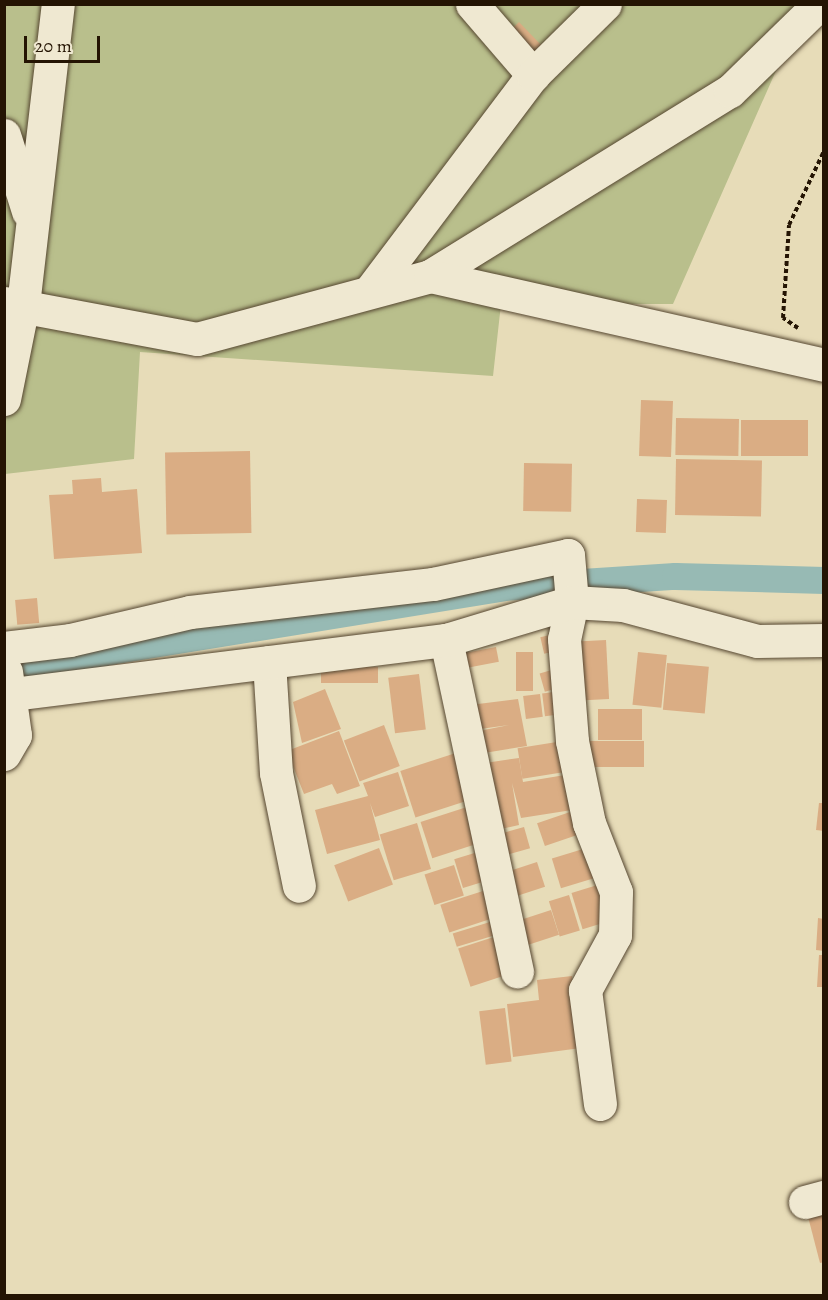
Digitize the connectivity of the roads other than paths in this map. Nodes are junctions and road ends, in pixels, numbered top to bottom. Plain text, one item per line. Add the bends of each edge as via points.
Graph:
1 (58, 4) edge
2 (472, 4) edge
3 (605, 4) edge
4 (819, 4) edge
5 (533, 75) junction
6 (4, 135) edge
7 (31, 221) junction
8 (430, 276) junction
9 (370, 291) junction
10 (14, 304) edge
11 (824, 364) edge
12 (4, 399) edge
13 (572, 602) junction
14 (446, 640) junction
15 (824, 640) edge
16 (4, 648) edge
17 (269, 662) junction
18 (7, 684) edge
19 (4, 754) edge
20 (299, 886) dead end
21 (517, 972) dead end
22 (600, 1104) dead end

1 - 7 street
2 - 5 street
3 - 5 street
4 - 8 street via 730,91
5 - 9 street
6 - 7 street
7 - 10 street
8 - 9 street
8 - 11 street
9 - 10 street via 197,339
10 - 12 street
13 - 14 street
13 - 15 street via 622,605 757,641
13 - 16 street via 568,555 433,584 190,612 70,640
13 - 22 street via 564,639 572,741 590,823 616,892 615,935 585,990
14 - 17 street
14 - 21 street
17 - 18 street
17 - 20 street via 276,773
18 - 19 street via 15,735

